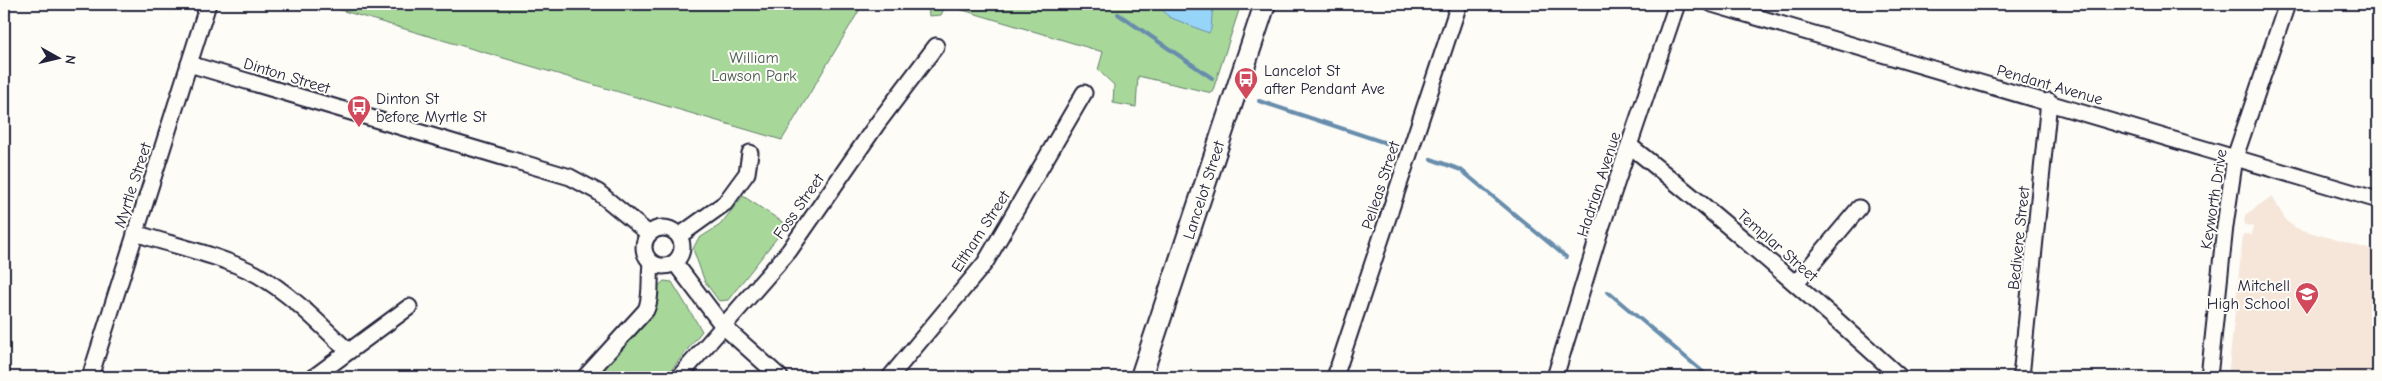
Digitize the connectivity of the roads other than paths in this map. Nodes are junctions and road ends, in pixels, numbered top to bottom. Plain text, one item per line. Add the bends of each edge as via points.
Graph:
1 (208, 4) edge
2 (1265, 4) edge
3 (1459, 4) edge
4 (1677, 4) edge
5 (1712, 4) edge
6 (2286, 4) edge
7 (936, 46) dead end
8 (189, 64) junction
9 (1084, 93) dead end
10 (2049, 101) junction
11 (1629, 145) junction
12 (750, 152) dead end
13 (2235, 158) junction
14 (2378, 200) edge
15 (1859, 208) dead end
16 (135, 233) junction
17 (649, 234) junction
18 (679, 236) junction
19 (651, 262) junction
20 (675, 263) junction
21 (1796, 283) junction
22 (409, 307) dead end
23 (723, 326) junction
24 (348, 351) junction
25 (900, 374) edge
26 (90, 377) edge
27 (314, 377) edge
28 (585, 377) edge
29 (679, 377) edge
30 (780, 377) edge
31 (1141, 377) edge
32 (1335, 377) edge
33 (1555, 377) edge
34 (1900, 377) edge
35 (2021, 377) edge
36 (2209, 377) edge

1 - 8 street, Myrtle Street
2 - 31 street, Lancelot Street
3 - 32 street, Pelleas Street
4 - 11 street, Hadrian Avenue
5 - 10 street, Pendant Avenue
6 - 13 street, Keyworth Drive
7 - 23 street, Foss Street via 789,251
8 - 16 street, Myrtle Street
8 - 17 street, Dinton Street via 570,177 598,192
9 - 25 street, Eltham Street via 985,263
10 - 13 street, Pendant Avenue
10 - 35 street, Bedivere Street
11 - 21 street, Templar Street
11 - 33 street, Hadrian Avenue
12 - 18 street via 747,173 725,203
13 - 14 street, Pendant Avenue
13 - 36 street, Keyworth Drive
15 - 21 street
16 - 24 street via 257,275 322,325
16 - 26 street, Myrtle Street
17 - 18 street via 664,228
17 - 19 street via 644,245
18 - 20 street via 681,253
19 - 20 street via 663,267
19 - 28 street via 646,310
20 - 23 street
21 - 34 street, Templar Street
22 - 24 street
23 - 29 street, Foss Street
23 - 30 street
24 - 27 street

